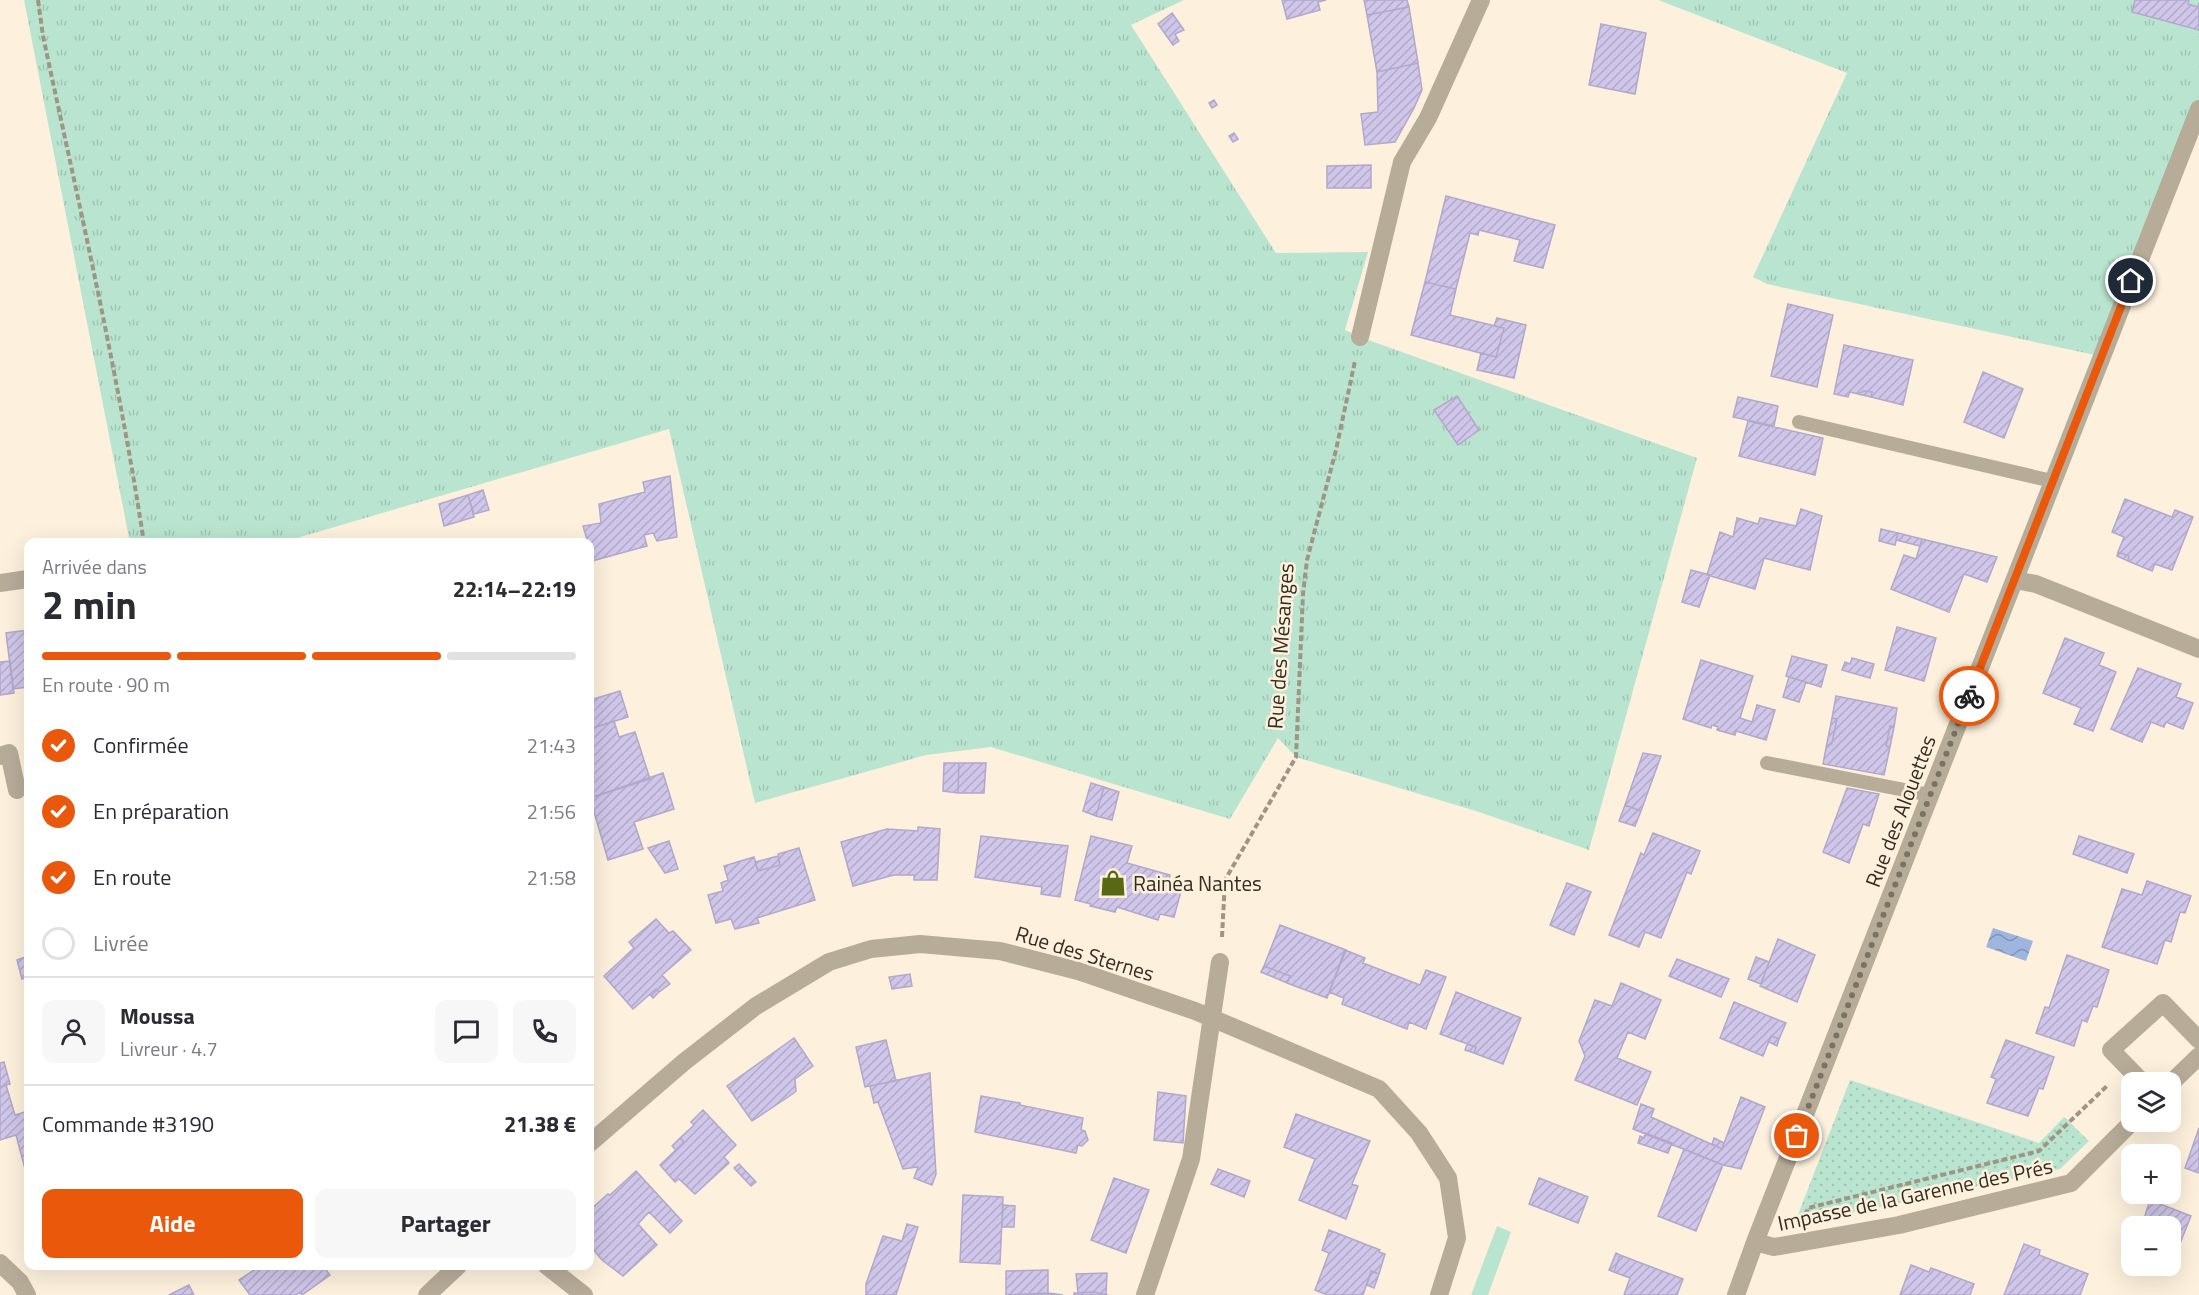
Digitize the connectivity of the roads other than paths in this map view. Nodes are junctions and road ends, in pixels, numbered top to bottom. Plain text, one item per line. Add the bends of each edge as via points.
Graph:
1 (1481, 0) edge
2 (2199, 109) edge
3 (1360, 338) road end
4 (1799, 422) dead end
5 (2052, 482) junction
6 (24, 580) edge
7 (2015, 580) junction
8 (0, 583) edge
9 (2199, 650) edge
10 (0, 756) edge
11 (1767, 763) dead end
12 (17, 790) dead end
13 (1930, 795) junction
14 (1220, 962) road end
15 (1213, 1019) junction
16 (2199, 1040) edge
17 (2199, 1056) edge
18 (2133, 1072) edge
19 (2181, 1073) edge
20 (2123, 1132) edge
21 (594, 1140) edge
22 (1755, 1242) junction
23 (0, 1263) edge
24 (454, 1270) edge
25 (552, 1270) edge
26 (27, 1295) edge
27 (427, 1295) edge
28 (584, 1295) edge
29 (1145, 1295) edge
30 (1439, 1295) edge
31 (1736, 1295) edge

1 - 3 street via 1428,118 1402,162
2 - 5 street, Rue des Alouettes
4 - 5 lane
5 - 7 street, Rue des Alouettes
6 - 8 street
7 - 9 street via 2036,584
7 - 13 street, Rue des Alouettes
10 - 12 street via 9,753
11 - 13 lane
13 - 22 street, Rue des Alouettes
14 - 15 street
15 - 21 street, Rue des Sternes via 1078,970 1000,951 920,944 871,949 829,962 756,1006
15 - 29 street via 1191,1159
15 - 30 street, Rue des Sternes via 1379,1089 1419,1133 1448,1178 1457,1238
16 - 18 street via 2163,1003 2112,1050
17 - 19 street
20 - 22 street, Impasse de la Garenne des Prés via 2071,1183 1899,1224 1774,1247
22 - 31 street, Rue des Alouettes
23 - 26 street via 20,1281
24 - 27 street
25 - 28 street

